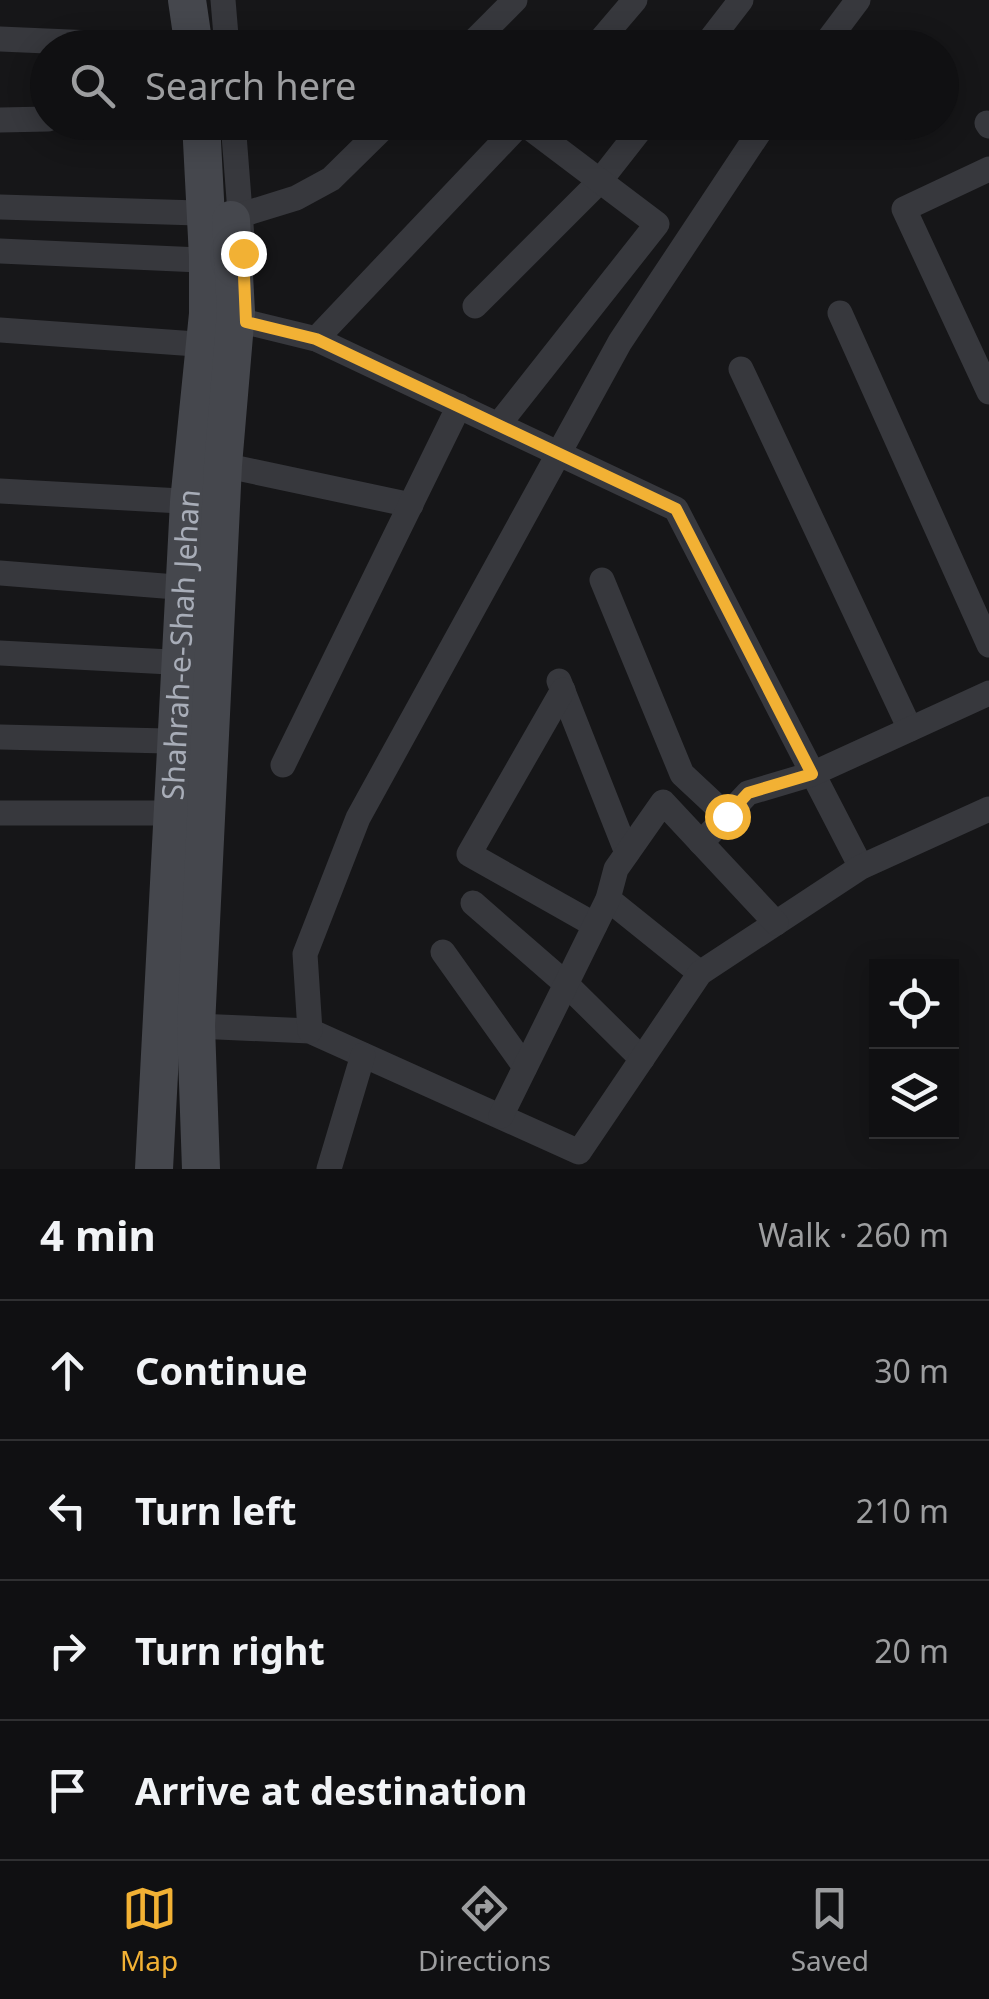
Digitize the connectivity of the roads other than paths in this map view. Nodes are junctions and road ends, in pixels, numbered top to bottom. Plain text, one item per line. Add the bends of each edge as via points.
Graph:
1 (179, 0) edge
2 (187, 0) edge
3 (211, 0) edge
4 (223, 0) edge
5 (515, 0) edge
6 (634, 0) edge
7 (741, 0) edge
8 (845, 5) edge
9 (183, 30) edge
10 (191, 30) edge
11 (214, 30) edge
12 (226, 30) edge
13 (484, 30) edge
14 (609, 30) edge
15 (718, 30) edge
16 (832, 30) edge
17 (0, 39) edge
18 (30, 40) edge
19 (30, 119) edge
20 (0, 120) edge
21 (198, 140) edge
22 (199, 140) edge
23 (224, 140) edge
24 (236, 140) edge
25 (370, 140) edge
26 (505, 140) edge
27 (545, 140) edge
28 (632, 140) edge
29 (754, 140) edge
30 (989, 169) edge
31 (599, 182) junction
32 (0, 206) edge
33 (198, 213) junction
34 (242, 215) junction
35 (0, 250) edge
36 (200, 260) junction
37 (475, 306) dead end
38 (840, 313) dead end
39 (0, 330) edge
40 (316, 339) junction
41 (220, 340) junction
42 (741, 369) dead end
43 (989, 392) edge
44 (459, 406) junction
45 (498, 424) junction
46 (559, 453) junction
47 (223, 464) junction
48 (0, 490) edge
49 (182, 501) junction
50 (410, 505) junction
51 (0, 574) edge
52 (602, 580) dead end
53 (176, 588) junction
54 (989, 646) edge
55 (0, 653) edge
56 (170, 662) junction
57 (989, 693) edge
58 (910, 729) junction
59 (0, 737) edge
60 (172, 753) junction
61 (283, 765) dead end
62 (812, 774) junction
63 (989, 809) edge
64 (174, 812) junction
65 (0, 813) edge
66 (727, 816) junction
67 (701, 843) junction
68 (627, 852) junction
69 (860, 867) junction
70 (608, 900) junction
71 (472, 903) dead end
72 (776, 923) junction
73 (596, 926) junction
74 (444, 952) dead end
75 (700, 973) junction
76 (566, 984) junction
77 (196, 1026) junction
78 (310, 1031) junction
79 (363, 1055) junction
80 (642, 1059) junction
81 (525, 1067) junction
82 (500, 1116) junction
83 (154, 1169) edge
84 (202, 1169) edge
85 (330, 1169) edge

1 - 9 street
2 - 10 main road
3 - 11 main road
4 - 12 street
5 - 13 street
6 - 14 street
7 - 15 street
8 - 16 street
17 - 18 street
19 - 20 street
21 - 33 street
22 - 41 main road, Shahrah-e-Shah Jehan
23 - 41 main road, Shahrah-e-Shah Jehan via 236,312
24 - 34 street
25 - 34 street via 330,179
26 - 40 street
27 - 31 street
28 - 31 street
29 - 46 street via 620,342
30 - 43 street via 904,209
31 - 37 street
31 - 45 street via 657,224
32 - 33 street
33 - 36 street
34 - 41 street
35 - 36 street
36 - 41 street
38 - 54 street
39 - 41 street
40 - 41 street
40 - 44 street
41 - 47 main road, Shahrah-e-Shah Jehan
41 - 49 street
41 - 60 main road, Shahrah-e-Shah Jehan via 189,502
42 - 58 street
44 - 45 street
44 - 50 street
45 - 46 street
46 - 62 street via 676,509
46 - 78 street via 358,818 304,954
47 - 50 street
47 - 77 main road, Shahrah-e-Shah Jehan
48 - 49 street
49 - 53 street
50 - 61 street
51 - 53 street
52 - 66 street via 682,774
53 - 56 street
55 - 56 street
56 - 60 street
57 - 58 street
58 - 62 street
59 - 60 street
60 - 64 main road, Shahrah-e-Shah Jehan
62 - 66 street via 748,793
62 - 69 street
63 - 69 street
64 - 65 street
64 - 83 main road, Shahrah-e-Shah Jehan
66 - 67 street
67 - 68 street via 663,802
67 - 72 street
68 - 70 street
68 - 73 street via 560,682 469,854
69 - 72 street
70 - 73 street
70 - 75 street
71 - 76 street
72 - 75 street
73 - 76 street
74 - 81 street
75 - 80 street
76 - 80 street
76 - 81 street
77 - 78 street
77 - 84 main road, Shahrah-e-Shah Jehan
78 - 79 street
79 - 82 street
79 - 85 street
80 - 82 street via 579,1152
81 - 82 street

